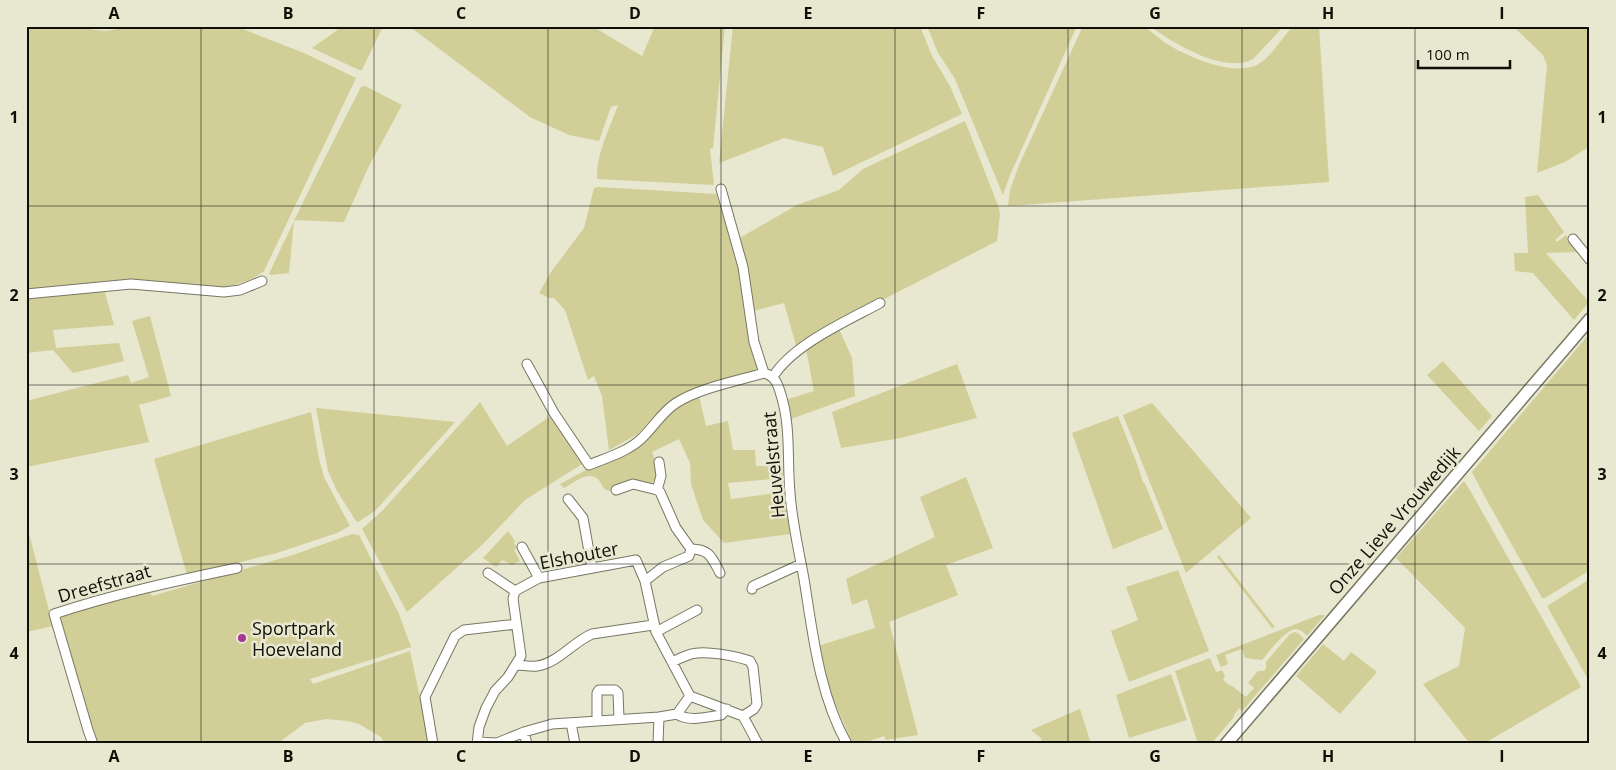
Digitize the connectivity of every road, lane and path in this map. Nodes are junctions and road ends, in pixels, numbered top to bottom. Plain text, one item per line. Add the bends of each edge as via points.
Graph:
1 (721, 189) dead end
2 (1573, 238) dead end
3 (1590, 260) edge
4 (262, 281) dead end
5 (26, 294) edge
6 (880, 303) dead end
7 (1590, 320) edge
8 (527, 364) dead end
9 (768, 375) junction
10 (658, 462) dead end
11 (616, 490) dead end
12 (657, 490) junction
13 (568, 499) dead end
14 (522, 547) dead end
15 (691, 549) junction
16 (801, 564) junction
17 (237, 568) dead end
18 (592, 568) junction
19 (488, 573) dead end
20 (720, 573) dead end
21 (539, 578) junction
22 (645, 581) junction
23 (752, 589) dead end
24 (515, 591) junction
25 (696, 610) dead end
26 (516, 624) junction
27 (655, 629) junction
28 (672, 662) junction
29 (517, 665) junction
30 (690, 696) junction
31 (727, 709) junction
32 (677, 714) junction
33 (743, 716) junction
34 (659, 717) junction
35 (619, 718) junction
36 (597, 720) junction
37 (572, 728) dead end
38 (524, 732) junction
39 (478, 743) edge
40 (93, 744) edge
41 (433, 744) edge
42 (527, 744) edge
43 (575, 744) edge
44 (658, 744) edge
45 (758, 744) edge
46 (847, 744) edge
47 (1226, 744) edge

1 - 9 street, Heuvelstraat via 743,267 754,342
2 - 3 street
4 - 5 street via 240,290 224,292 131,284
6 - 9 street via 804,346
7 - 47 main road, Onze Lieve Vrouwedijk
8 - 9 street via 554,413 589,465 632,446 668,409 693,394
9 - 16 street, Heuvelstraat via 781,395 786,413 790,497
10 - 12 street via 661,476
11 - 12 street via 633,484
12 - 15 street via 676,528
13 - 18 street via 583,518
14 - 21 street
15 - 20 street via 707,552
15 - 22 street via 689,556 664,567
16 - 23 street
16 - 46 street, Heuvelstraat via 829,704
17 - 40 street, Dreefstraat via 144,587 54,614
18 - 21 street, Elshouter
18 - 22 street, Elshouter via 636,560
19 - 24 street
21 - 24 street, Elshouter
22 - 27 street
24 - 26 street
25 - 27 street
26 - 29 street via 520,656
26 - 41 street via 464,630 455,636 425,697
27 - 28 street
27 - 29 street via 592,634 546,663
28 - 30 street
28 - 33 street via 702,653 750,661 757,704
29 - 39 street via 495,691 486,708 479,727
30 - 31 street
30 - 32 street
31 - 32 street via 722,715 710,717 683,718
31 - 33 street
32 - 34 street
33 - 45 street
34 - 35 street
34 - 44 street
35 - 36 street
35 - 36 street via 618,693 599,690
36 - 38 street via 552,724
37 - 43 street
38 - 39 street via 497,743
38 - 42 street

